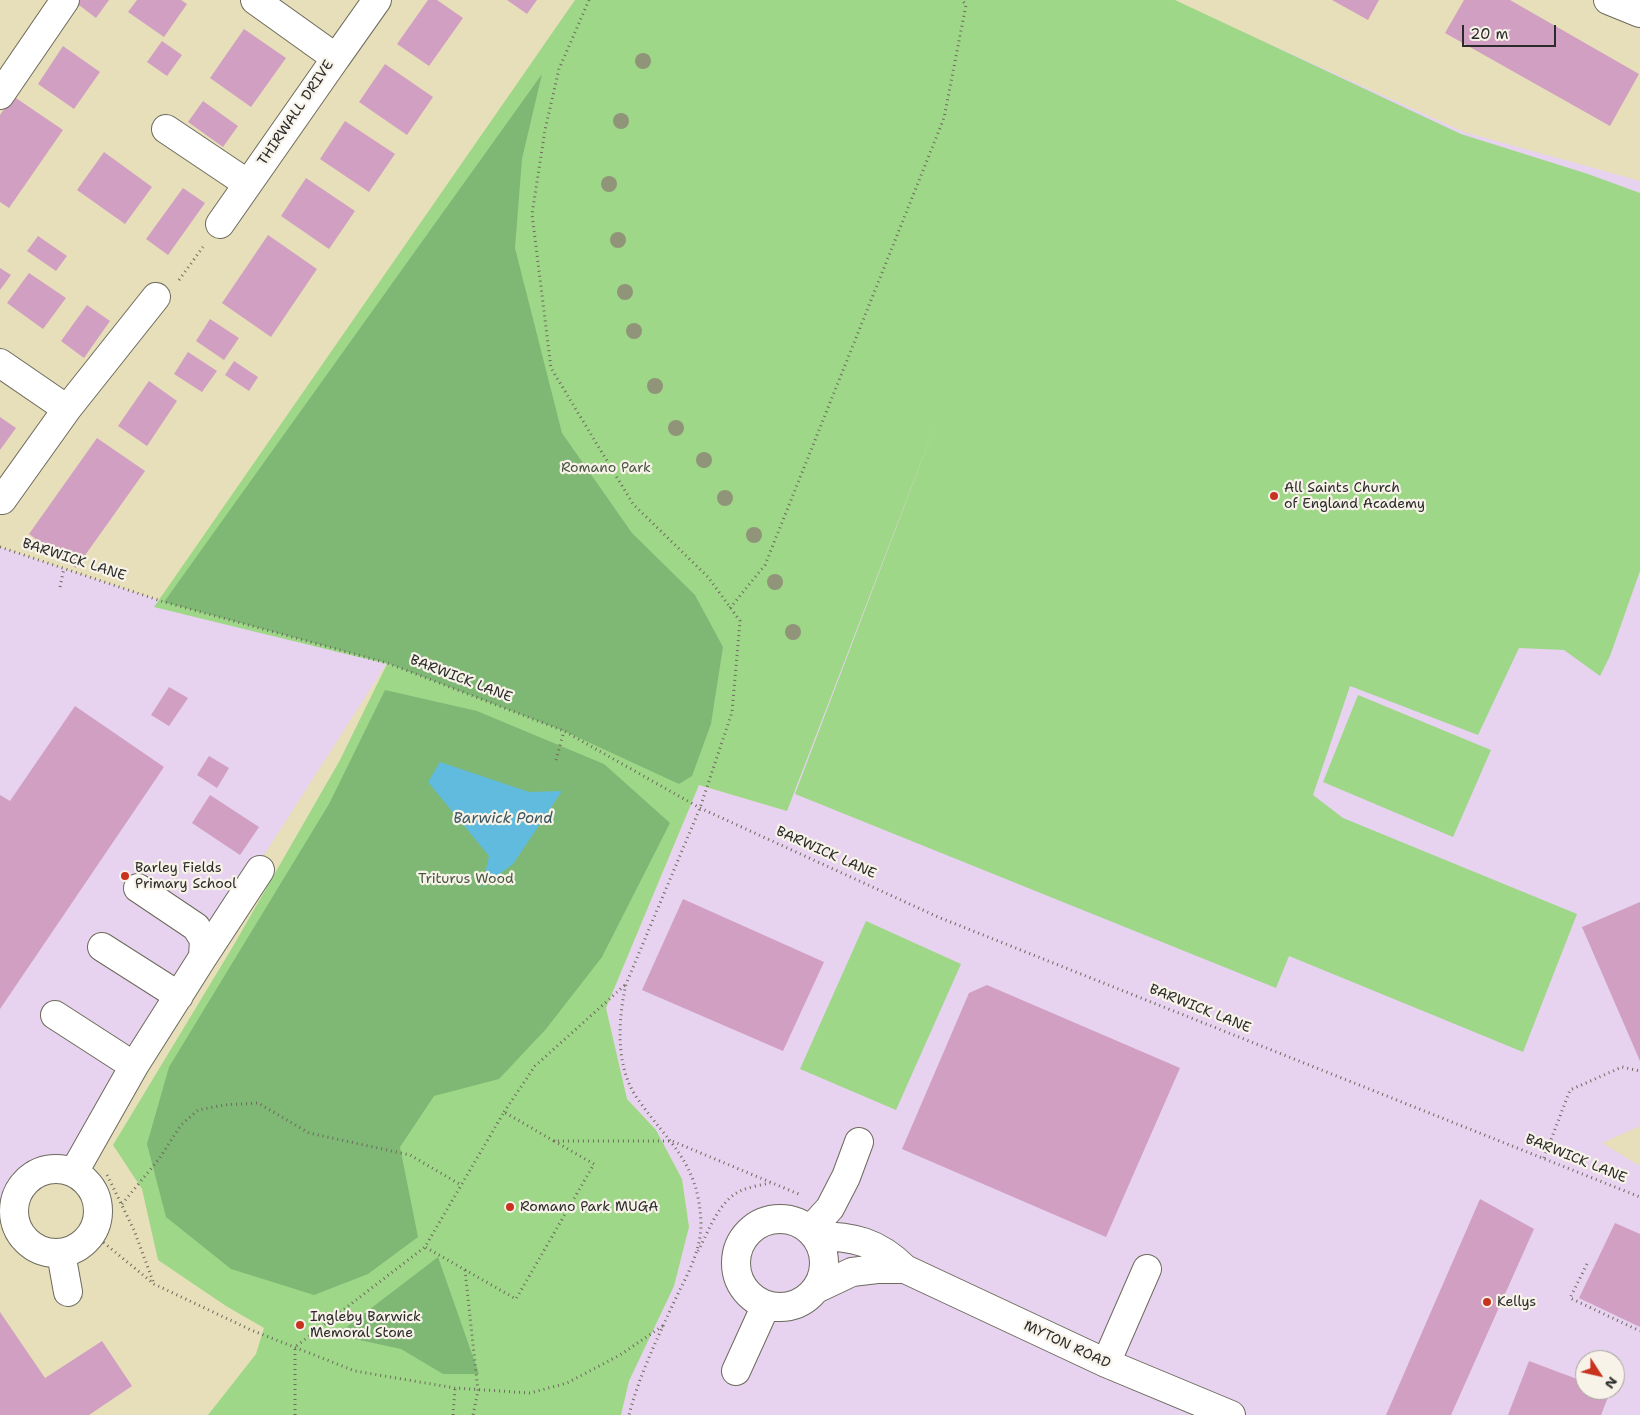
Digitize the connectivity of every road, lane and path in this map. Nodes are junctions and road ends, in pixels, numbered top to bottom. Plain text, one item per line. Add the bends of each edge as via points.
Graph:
1 (65, 0) edge
2 (255, 0) edge
3 (377, 0) edge
4 (589, 0) edge
5 (962, 0) edge
6 (1608, 0) edge
7 (1640, 13) edge
8 (336, 58) junction
9 (3, 84) edge
10 (166, 129) dead end
11 (248, 184) junction
12 (220, 224) joint
13 (156, 297) joint
14 (0, 363) edge
15 (67, 409) junction
16 (2, 500) dead end
17 (0, 547) edge
18 (64, 568) junction
19 (60, 587) dead end
20 (730, 608) junction
21 (564, 731) junction
22 (556, 760) dead end
23 (700, 808) junction
24 (260, 870) dead end
25 (138, 888) dead end
26 (102, 946) dead end
27 (203, 957) junction
28 (626, 984) junction
29 (179, 996) junction
30 (55, 1015) dead end
31 (134, 1066) junction
32 (1640, 1071) edge
33 (504, 1112) junction
34 (554, 1141) junction
35 (672, 1141) junction
36 (859, 1142) dead end
37 (1544, 1158) junction
38 (79, 1163) junction
39 (771, 1183) junction
40 (461, 1185) junction
41 (1640, 1197) edge
42 (7, 1201) edge
43 (122, 1204) junction
44 (830, 1208) junction
45 (92, 1233) junction
46 (812, 1233) junction
47 (425, 1247) junction
48 (61, 1254) junction
49 (697, 1254) junction
50 (1586, 1264) dead end
51 (905, 1269) junction
52 (465, 1270) junction
53 (1147, 1270) dead end
54 (154, 1284) junction
55 (816, 1290) junction
56 (68, 1292) dead end
57 (766, 1306) junction
58 (664, 1324) junction
59 (1640, 1331) edge
60 (295, 1348) junction
61 (1106, 1363) junction
62 (736, 1371) dead end
63 (455, 1388) junction
64 (478, 1391) junction
65 (295, 1415) edge
66 (454, 1415) edge
67 (474, 1415) edge
68 (629, 1415) edge
69 (1231, 1415) edge

1 - 9 street
2 - 8 street, THIRWALL DRIVE
3 - 8 street
4 - 20 path via 559,70 545,130 532,214 551,368 633,504 708,576
5 - 20 path via 966,5 944,118 769,556
6 - 7 street
8 - 11 street, THIRWALL DRIVE
10 - 11 street
11 - 12 street, THIRWALL DRIVE
12 - 13 path via 181,279 167,282
13 - 15 street
14 - 15 street
15 - 16 street
17 - 18 path, BARWICK LANE
18 - 19 path
18 - 21 path, BARWICK LANE via 164,602 387,664
20 - 23 path via 740,621 732,712
21 - 22 path
21 - 23 path, BARWICK LANE
23 - 28 path
23 - 37 path, BARWICK LANE via 938,916
24 - 27 street
25 - 27 street via 196,927 204,940
26 - 29 street
27 - 29 street
28 - 33 path via 535,1066
28 - 35 path via 620,1032 629,1082 637,1098
29 - 31 street
30 - 31 street
31 - 38 street
32 - 37 path via 1622,1067 1570,1090
33 - 34 path
33 - 40 path
34 - 35 path
34 - 52 path via 594,1164 516,1299
35 - 39 path
35 - 49 path via 688,1164 695,1182 701,1226
36 - 44 street
37 - 41 path, BARWICK LANE
38 - 42 street via 52,1168 31,1177
38 - 43 path via 109,1177
38 - 45 street via 97,1199 99,1214
39 - 44 path
39 - 49 path via 741,1191 728,1199
40 - 43 path via 410,1156 309,1133 258,1103 198,1110 181,1126
40 - 47 path
42 - 48 street via 26,1241 46,1252
43 - 54 path
44 - 46 street
45 - 48 street via 78,1248
45 - 54 path
46 - 51 street, MYTON ROAD via 867,1242 892,1256
46 - 55 street via 824,1253 824,1272
46 - 57 street via 795,1221 778,1219 761,1223 747,1234 738,1249 736,1266 741,1283 751,1297
47 - 52 path
47 - 60 path
48 - 56 street
49 - 58 path
50 - 59 path via 1570,1298
51 - 55 street, MYTON ROAD via 852,1272
51 - 61 street, MYTON ROAD
52 - 64 path
53 - 61 street
54 - 60 path
55 - 57 street via 802,1302 784,1308
57 - 62 street
58 - 64 path via 620,1355 567,1384 530,1393
58 - 68 path via 645,1366
60 - 63 path via 355,1372
60 - 65 path
61 - 69 street, MYTON ROAD
63 - 64 path
63 - 66 path
64 - 67 path

